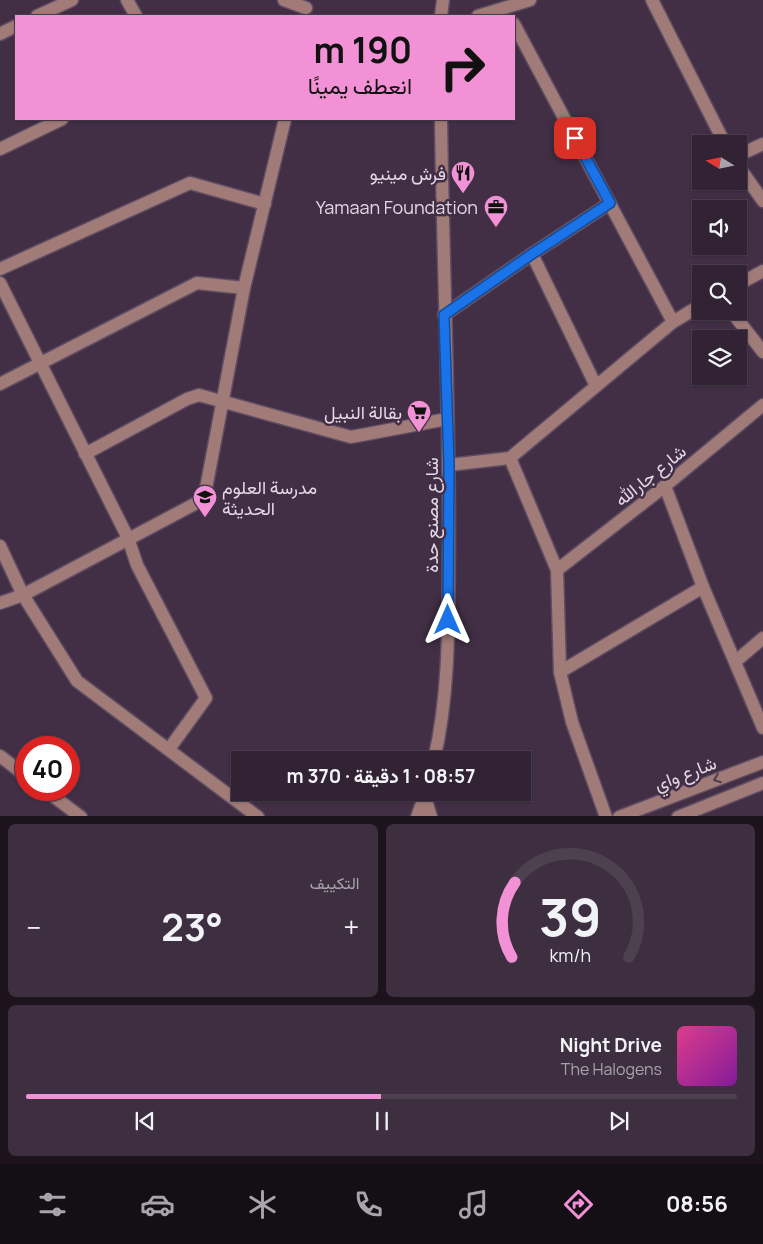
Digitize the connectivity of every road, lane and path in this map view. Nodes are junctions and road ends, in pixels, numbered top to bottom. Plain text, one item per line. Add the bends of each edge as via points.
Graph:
1 (72, 0) edge
2 (127, 0) edge
3 (284, 0) edge
4 (443, 0) edge
5 (530, 0) edge
6 (652, 0) edge
7 (306, 8) edge
8 (507, 12) edge
9 (39, 15) edge
10 (135, 15) edge
11 (441, 15) edge
12 (485, 15) edge
13 (15, 26) edge
14 (515, 26) edge
15 (0, 34) edge
16 (60, 120) edge
17 (285, 120) edge
18 (441, 120) edge
19 (720, 135) edge
20 (763, 144) edge
21 (0, 149) edge
22 (748, 151) edge
23 (748, 180) edge
24 (763, 201) edge
25 (610, 203) junction
26 (265, 204) junction
27 (532, 254) junction
28 (0, 269) edge
29 (763, 271) edge
30 (747, 280) edge
31 (0, 283) edge
32 (244, 288) junction
33 (692, 311) edge
34 (444, 315) junction
35 (738, 320) edge
36 (673, 322) junction
37 (763, 352) edge
38 (39, 364) junction
39 (0, 384) edge
40 (596, 386) junction
41 (223, 401) junction
42 (763, 405) edge
43 (447, 419) junction
44 (85, 454) junction
45 (510, 458) junction
46 (449, 465) junction
47 (665, 486) junction
48 (128, 538) junction
49 (0, 546) edge
50 (557, 570) junction
51 (704, 587) junction
52 (23, 595) junction
53 (0, 603) edge
54 (763, 638) edge
55 (736, 662) junction
56 (560, 672) junction
57 (763, 728) edge
58 (170, 748) junction
59 (436, 751) edge
60 (0, 756) edge
61 (763, 762) edge
62 (15, 768) edge
63 (763, 784) edge
64 (60, 801) edge
65 (424, 801) edge
66 (427, 801) edge
67 (81, 816) edge
68 (254, 816) edge
69 (418, 816) edge
70 (431, 816) edge
71 (606, 816) edge
72 (619, 816) edge
73 (684, 816) edge

1 - 9 street
2 - 10 street
3 - 7 street
4 - 11 street
5 - 8 street
6 - 19 street
8 - 12 street
13 - 15 street
14 - 25 street
16 - 21 street
17 - 26 street
18 - 34 street, شارع مصنع حدة
20 - 22 street
23 - 24 street
25 - 27 street
25 - 36 street
26 - 28 street via 190,183
26 - 32 street
27 - 34 street
27 - 40 street
29 - 30 street
31 - 38 street
32 - 38 street via 197,283
32 - 41 street
33 - 36 street
34 - 43 street, شارع مصنع حدة
35 - 37 street
36 - 40 street
38 - 39 street
38 - 44 street
40 - 45 street
41 - 43 street via 351,437
41 - 44 street via 199,395 187,399
41 - 48 street via 204,499
42 - 47 street, شارع جارالله
43 - 46 street, شارع مصنع حدة
44 - 48 street
45 - 46 street
45 - 50 street
46 - 59 street, شارع مصنع حدة via 448,658
47 - 50 street, شارع جارالله
47 - 51 street
48 - 52 street
48 - 58 street via 137,566 206,698
49 - 52 street
50 - 56 street
51 - 55 street
51 - 56 street
52 - 53 street
52 - 58 street via 77,681
54 - 55 street
55 - 57 street
56 - 71 street via 572,722
58 - 68 street
60 - 62 street
61 -> 72 street, شارع واي
63 - 73 street
64 - 67 street
65 - 69 street
66 - 70 street

